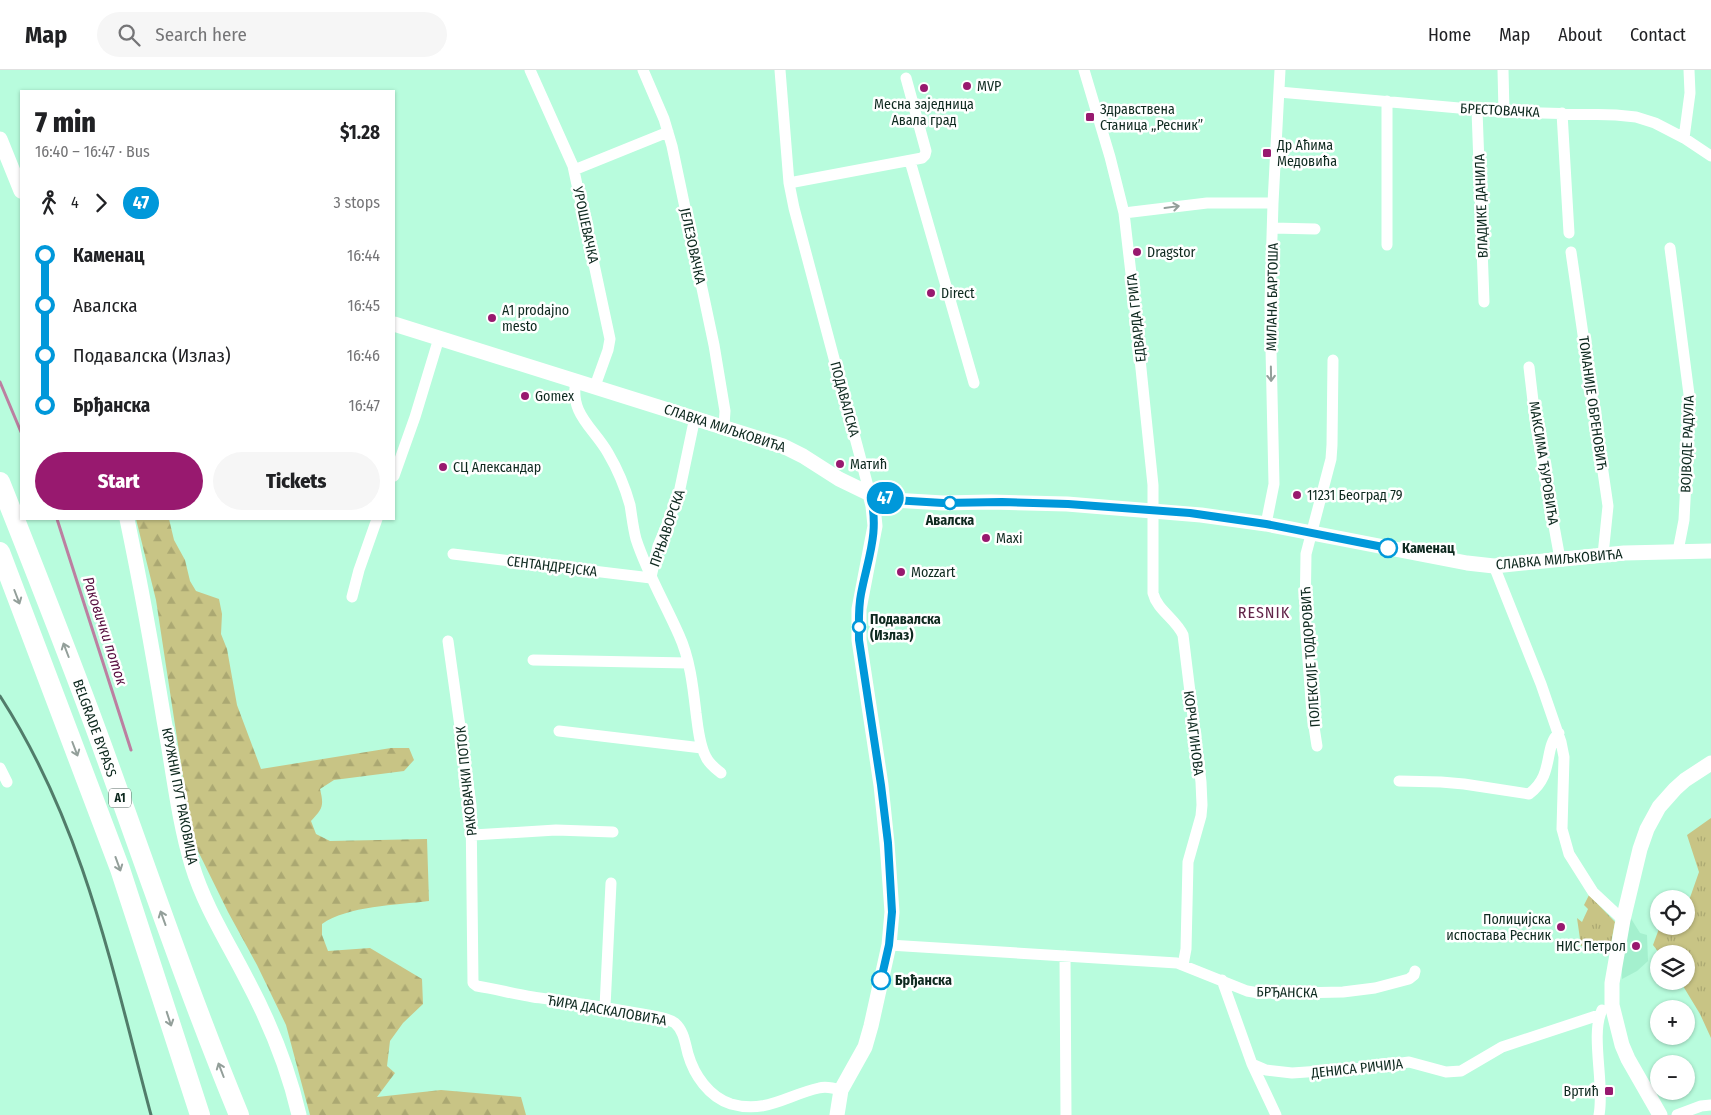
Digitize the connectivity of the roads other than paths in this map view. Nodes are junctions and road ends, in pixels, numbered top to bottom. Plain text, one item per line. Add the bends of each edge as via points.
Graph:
1 (530, 70) edge
2 (643, 70) edge
3 (780, 70) edge
4 (1084, 70) edge
5 (1280, 70) edge
6 (1503, 70) edge
7 (1689, 70) edge
8 (906, 78) dead end
9 (1279, 92) junction
10 (1387, 101) junction
11 (1477, 110) junction
12 (1504, 112) junction
13 (1562, 113) junction
14 (668, 132) junction
15 (1684, 138) junction
16 (0, 139) edge
17 (1711, 156) edge
18 (910, 161) junction
19 (574, 170) junction
20 (789, 183) junction
21 (20, 189) edge
22 (1273, 203) junction
23 (1124, 214) junction
24 (1273, 228) junction
25 (1315, 229) dead end
26 (1569, 233) dead end
27 (1387, 245) dead end
28 (1670, 248) dead end
29 (1571, 252) dead end
30 (1484, 302) dead end
31 (395, 324) edge
32 (439, 338) junction
33 (1333, 360) dead end
34 (1529, 367) dead end
35 (576, 380) junction
36 (974, 383) dead end
37 (595, 386) junction
38 (694, 417) junction
39 (724, 426) junction
40 (395, 473) edge
41 (0, 482) edge
42 (870, 494) junction
43 (1153, 510) junction
44 (127, 520) edge
45 (377, 520) edge
46 (1266, 524) junction
47 (1310, 533) junction
48 (1678, 551) junction
49 (1711, 551) edge
50 (0, 552) edge
51 (453, 554) dead end
52 (1603, 555) junction
53 (1560, 559) junction
54 (1494, 566) junction
55 (651, 578) junction
56 (352, 597) dead end
57 (448, 640) dead end
58 (533, 660) dead end
59 (688, 663) junction
60 (559, 731) dead end
61 (1559, 733) junction
62 (1317, 746) dead end
63 (702, 748) junction
64 (1711, 763) edge
65 (0, 768) edge
66 (721, 773) dead end
67 (1399, 781) dead end
68 (7, 782) dead end
69 (613, 832) dead end
70 (473, 836) junction
71 (611, 883) dead end
72 (1623, 920) junction
73 (889, 945) junction
74 (1065, 956) junction
75 (1183, 965) junction
76 (1416, 971) dead end
77 (1222, 980) junction
78 (473, 983) joint
79 (1612, 1005) junction
80 (605, 1007) junction
81 (1600, 1015) junction
82 (1252, 1064) junction
83 (842, 1090) junction
84 (1711, 1105) edge
85 (1682, 1114) edge
86 (200, 1115) edge
87 (239, 1115) edge
88 (299, 1115) edge
89 (837, 1115) edge
90 (1066, 1115) edge
91 (1276, 1115) edge
92 (1599, 1115) edge
93 (1660, 1115) edge

1 - 19 street, УРОШЕВАЧКА
2 - 14 street, ЈЕЛЕЗОВАЧКА
3 - 20 street, ПОДАВАЛСКА
4 - 23 street, ЕДВАРДА ГРИГА
5 - 9 street, МИЛАНА БАРТОША
6 - 12 street
7 - 15 street via 1690,93
8 - 18 street via 926,151 922,158
9 - 10 street, БРЕСТОВАЧКА
9 - 22 street, МИЛАНА БАРТОША
10 - 11 street, БРЕСТОВАЧКА
10 - 27 street
11 - 12 street, БРЕСТОВАЧКА
11 - 30 street, ВЛАДИКЕ ДАНИЛА
12 - 13 street, БРЕСТОВАЧКА
13 - 15 street, БРЕСТОВАЧКА via 1636,118 1655,123
13 - 26 street
14 - 19 street
14 - 39 street, ЈЕЛЕЗОВАЧКА via 714,345 725,411
15 - 17 street, БРЕСТОВАЧКА
16 - 21 street
18 - 20 street
18 - 36 street
19 - 37 street, УРОШЕВАЧКА via 610,339
20 - 42 street, ПОДАВАЛСКА
23 -> 22 street via 1207,202
22 - 24 street, МИЛАНА БАРТОША
23 - 43 street, ЕДВАРДА ГРИГА
24 - 25 street
24 -> 46 street, МИЛАНА БАРТОША via 1270,304 1274,484
28 - 48 street, ВОЈВОДЕ РАДУЛА via 1690,402 1684,520
29 - 52 street, ТОМАНИЈЕ ОБРЕНОВИЋ via 1608,506
31 - 32 street, СЛАВКА МИЉКОВИЋА
32 - 35 street, СЛАВКА МИЉКОВИЋА
32 - 40 street
33 - 47 street, ПОЛЕКСИЈЕ ТОДОРОВИЋ via 1331,459
34 - 53 street, МАКСИМА ЂУРОВИЋА via 1536,427
35 - 37 street, СЛАВКА МИЉКОВИЋА
35 - 55 street via 578,410 620,475
37 - 38 street, СЛАВКА МИЉКОВИЋА
38 - 39 street, СЛАВКА МИЉКОВИЋА
38 - 55 street, ПРЊАВОРСКА via 678,498 658,546
39 - 42 street, СЛАВКА МИЉКОВИЋА via 786,447 838,479
87 -> 41 highway, BELGRADE BYPASS / A1 via 164,922 58,627
42 - 43 street, СЛАВКА МИЉКОВИЋА via 893,500 943,503 1068,504
42 - 73 street, ПОДАВАЛСКА via 875,526 858,621 888,843 892,912
43 - 46 street, СЛАВКА МИЉКОВИЋА
43 - 75 street, КОРЧАГИНОВА via 1153,593 1157,603 1183,635 1202,798 1199,824 1188,862
44 - 88 street, КРУЖНИ ПУТ РАКОВИЦА via 192,865 271,1029 291,1082
45 - 56 street
46 - 47 street, СЛАВКА МИЉКОВИЋА
47 - 54 street, СЛАВКА МИЉКОВИЋА
47 - 62 street, ПОЛЕКСИЈЕ ТОДОРОВИЋ via 1306,554 1305,619
48 - 49 street, СЛАВКА МИЉКОВИЋА
48 - 52 street, СЛАВКА МИЉКОВИЋА
50 -> 86 highway, BELGRADE BYPASS / A1 via 120,868
51 - 55 street, СЕНТАНДРЕЈСКА
52 - 53 street, СЛАВКА МИЉКОВИЋА
53 - 54 street, СЛАВКА МИЉКОВИЋА
54 - 61 street
55 - 59 street, ПРЊАВОРСКА via 680,636
57 - 70 street, РАКОВАЧКИ ПОТОК
58 - 59 street
59 - 63 street, ПРЊАВОРСКА
60 - 63 street
61 - 67 street via 1554,738 1546,773 1529,794 1464,784
61 - 72 street via 1564,757 1562,829 1569,854 1593,892
63 - 66 street, ПРЊАВОРСКА via 707,759
64 - 72 street via 1675,788 1646,829
65 - 68 street
69 - 70 street via 556,830
70 - 78 street, РАКОВАЧКИ ПОТОК
71 - 80 street
72 - 79 street via 1612,983
73 - 74 street, БРЂАНСКА
73 - 83 street, ПОДАВАЛСКА via 867,1042
74 - 75 street, БРЂАНСКА
74 - 90 street
75 - 77 street, БРЂАНСКА
76 - 77 street, БРЂАНСКА via 1408,979 1343,992 1253,993
77 - 82 street
78 - 80 street, ЋИРА ДАСКАЛОВИЋА via 532,997
79 - 81 street via 1606,1006
79 - 93 street via 1624,1051
80 - 83 street, ЋИРА ДАСКАЛОВИЋА via 674,1023 683,1034 698,1076 715,1096 727,1103 758,1107 820,1088
81 - 82 street, ДЕНИСА РИЧИЈА via 1502,1047 1462,1071 1446,1072 1409,1062 1292,1073 1266,1070
81 - 92 street
82 - 91 street
83 - 89 street, ПОДАВАЛСКА
84 - 85 street

